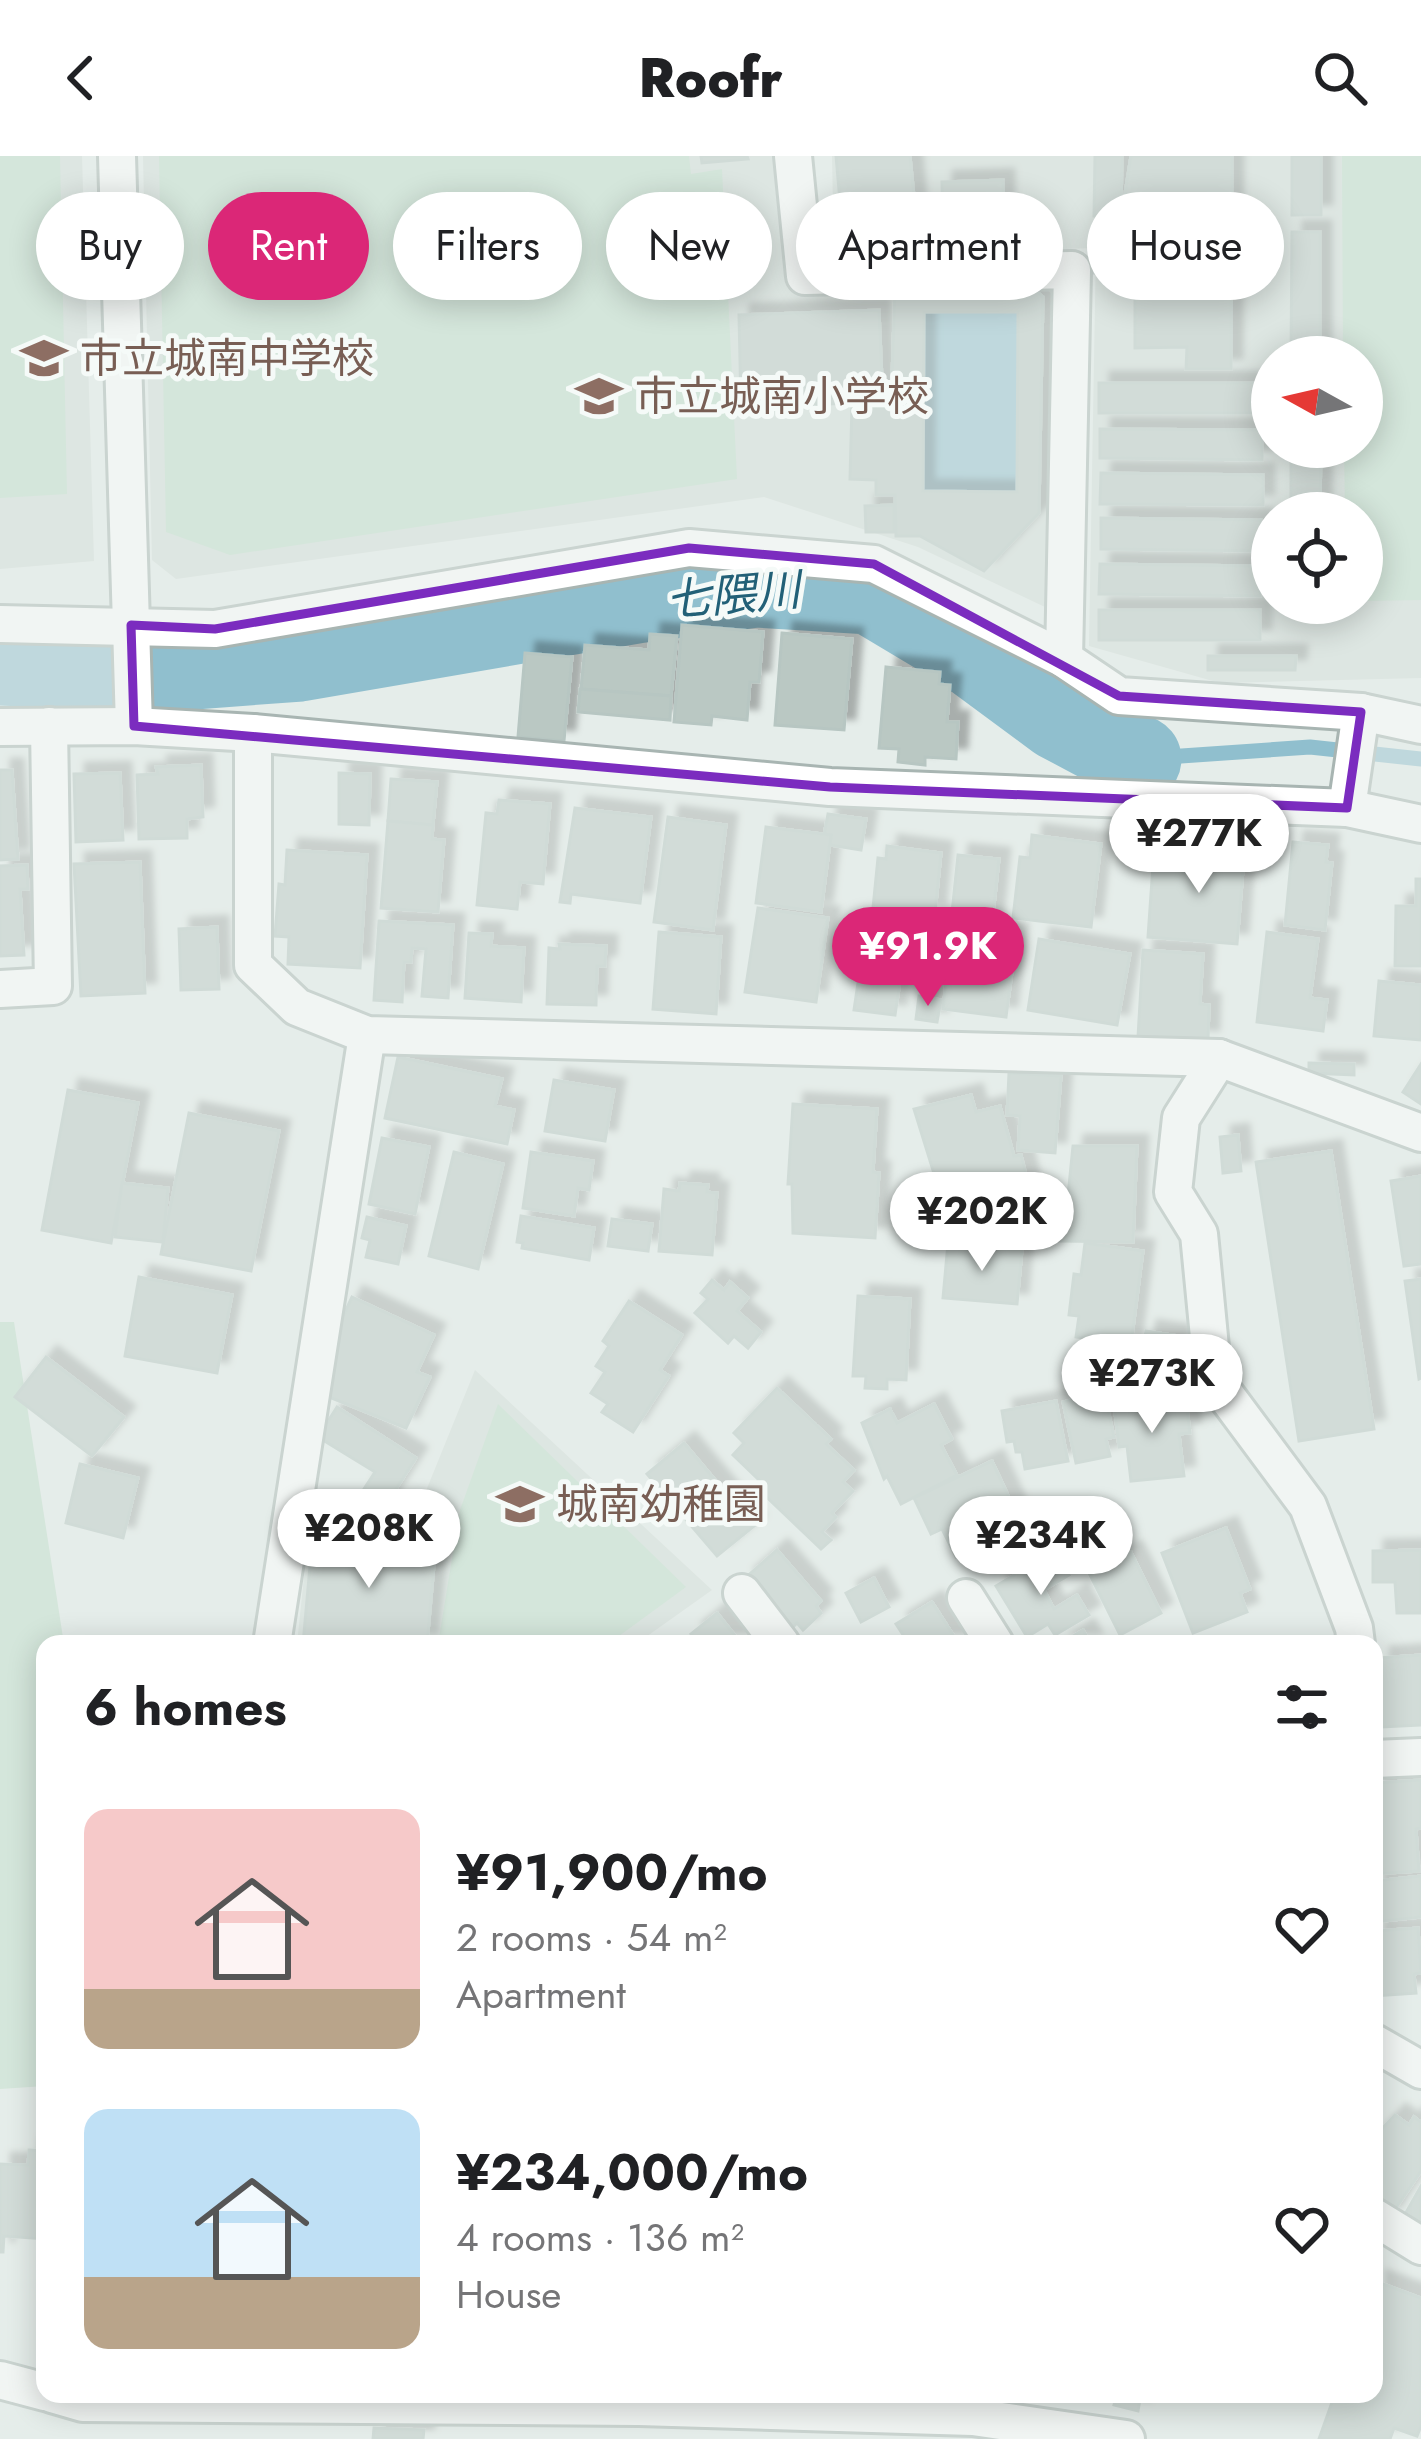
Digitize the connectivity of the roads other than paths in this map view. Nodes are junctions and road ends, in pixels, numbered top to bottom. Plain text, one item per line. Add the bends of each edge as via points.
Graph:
1 (117, 156) edge
2 (793, 156) edge
3 (0, 624) edge
4 (131, 625) junction
5 (1064, 659) junction
6 (1360, 724) junction
7 (134, 725) junction
8 (1421, 725) edge
9 (49, 726) junction
10 (0, 727) edge
11 (253, 733) junction
12 (1348, 793) junction
13 (1421, 824) edge
14 (0, 988) edge
15 (367, 1035) junction
16 (1219, 1058) junction
17 (1421, 1133) edge
18 (742, 1593) dead end
19 (966, 1598) dead end
20 (273, 1635) edge
21 (774, 1635) edge
22 (989, 1635) edge
23 (1355, 1635) edge
24 (1421, 1757) edge
25 (1383, 1759) edge
26 (1383, 2048) edge
27 (1421, 2069) edge
28 (1383, 2223) edge
29 (1421, 2246) edge
30 (0, 2380) edge
31 (36, 2390) edge
32 (83, 2403) edge
33 (611, 2403) edge
34 (681, 2403) edge
35 (363, 2421) edge
36 (176, 2422) edge
37 (1110, 2438) edge

1 - 4 street
2 - 5 street via 805,276 1072,270
3 - 4 street
4 - 5 street via 215,629 689,548 874,564
4 - 7 street
5 - 6 street via 1119,696
6 - 8 street
6 - 12 street
7 - 9 street
7 - 11 street
9 - 10 street
9 - 14 street via 53,986
11 - 12 street via 830,787
11 - 15 street via 253,964 296,1007
12 - 13 street
15 - 16 street
15 - 20 street
16 - 17 street
16 - 23 street via 1181,1118 1173,1192 1199,1234 1213,1378 1308,1506
18 - 21 street
19 - 22 street
24 - 25 street
26 - 27 street
28 - 29 street
30 - 31 street
32 - 36 street
33 - 35 street
34 - 37 street via 973,2417
35 - 36 street

